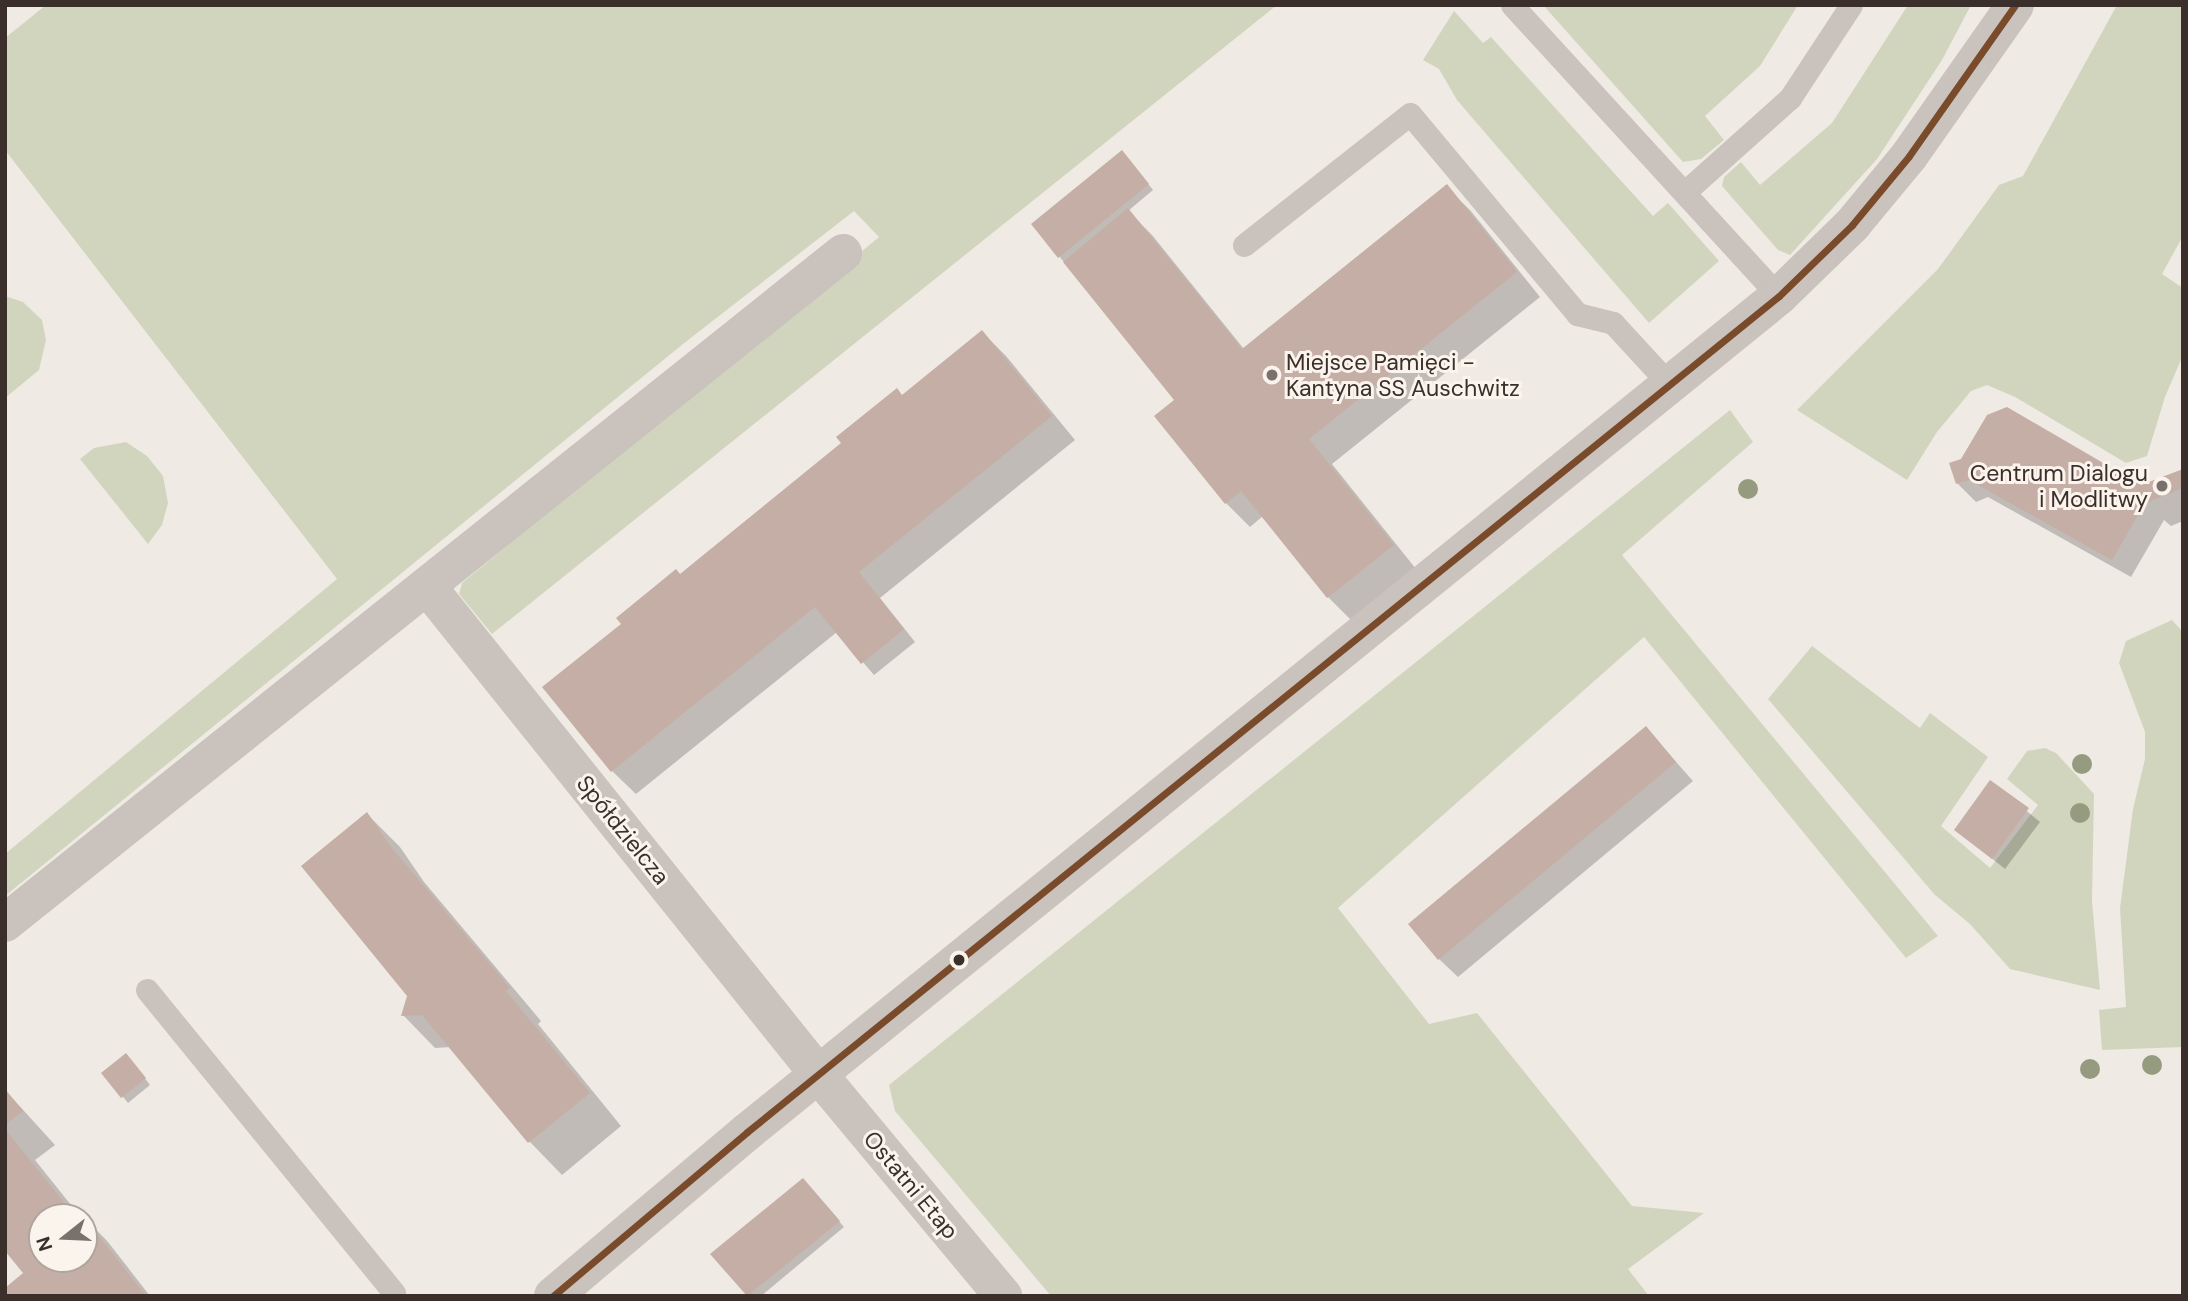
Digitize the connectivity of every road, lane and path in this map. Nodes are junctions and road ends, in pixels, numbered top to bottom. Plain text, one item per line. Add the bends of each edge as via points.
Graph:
1 (1512, 5) edge
2 (1851, 5) edge
3 (2003, 5) edge
4 (2015, 5) edge
5 (1980, 54) junction
6 (1686, 191) junction
7 (1244, 245) dead end
8 (843, 253) dead end
9 (1779, 296) junction
10 (1671, 386) junction
11 (427, 586) junction
12 (5, 923) edge
13 (147, 990) dead end
14 (818, 1075) junction
15 (394, 1295) edge
16 (552, 1296) edge
17 (1003, 1296) edge

1 - 6 lane
2 - 6 lane via 1790,99
3 - 5 street
4 - 5 street
5 - 9 street via 1909,156 1860,215
6 - 9 lane
7 - 10 lane via 1410,114 1577,314 1613,323
8 - 11 street
9 - 10 street
10 - 14 street
11 - 12 street
11 - 14 street, Spółdzielcza
13 - 15 lane
14 - 16 street
14 - 17 street, Ostatni Etap

